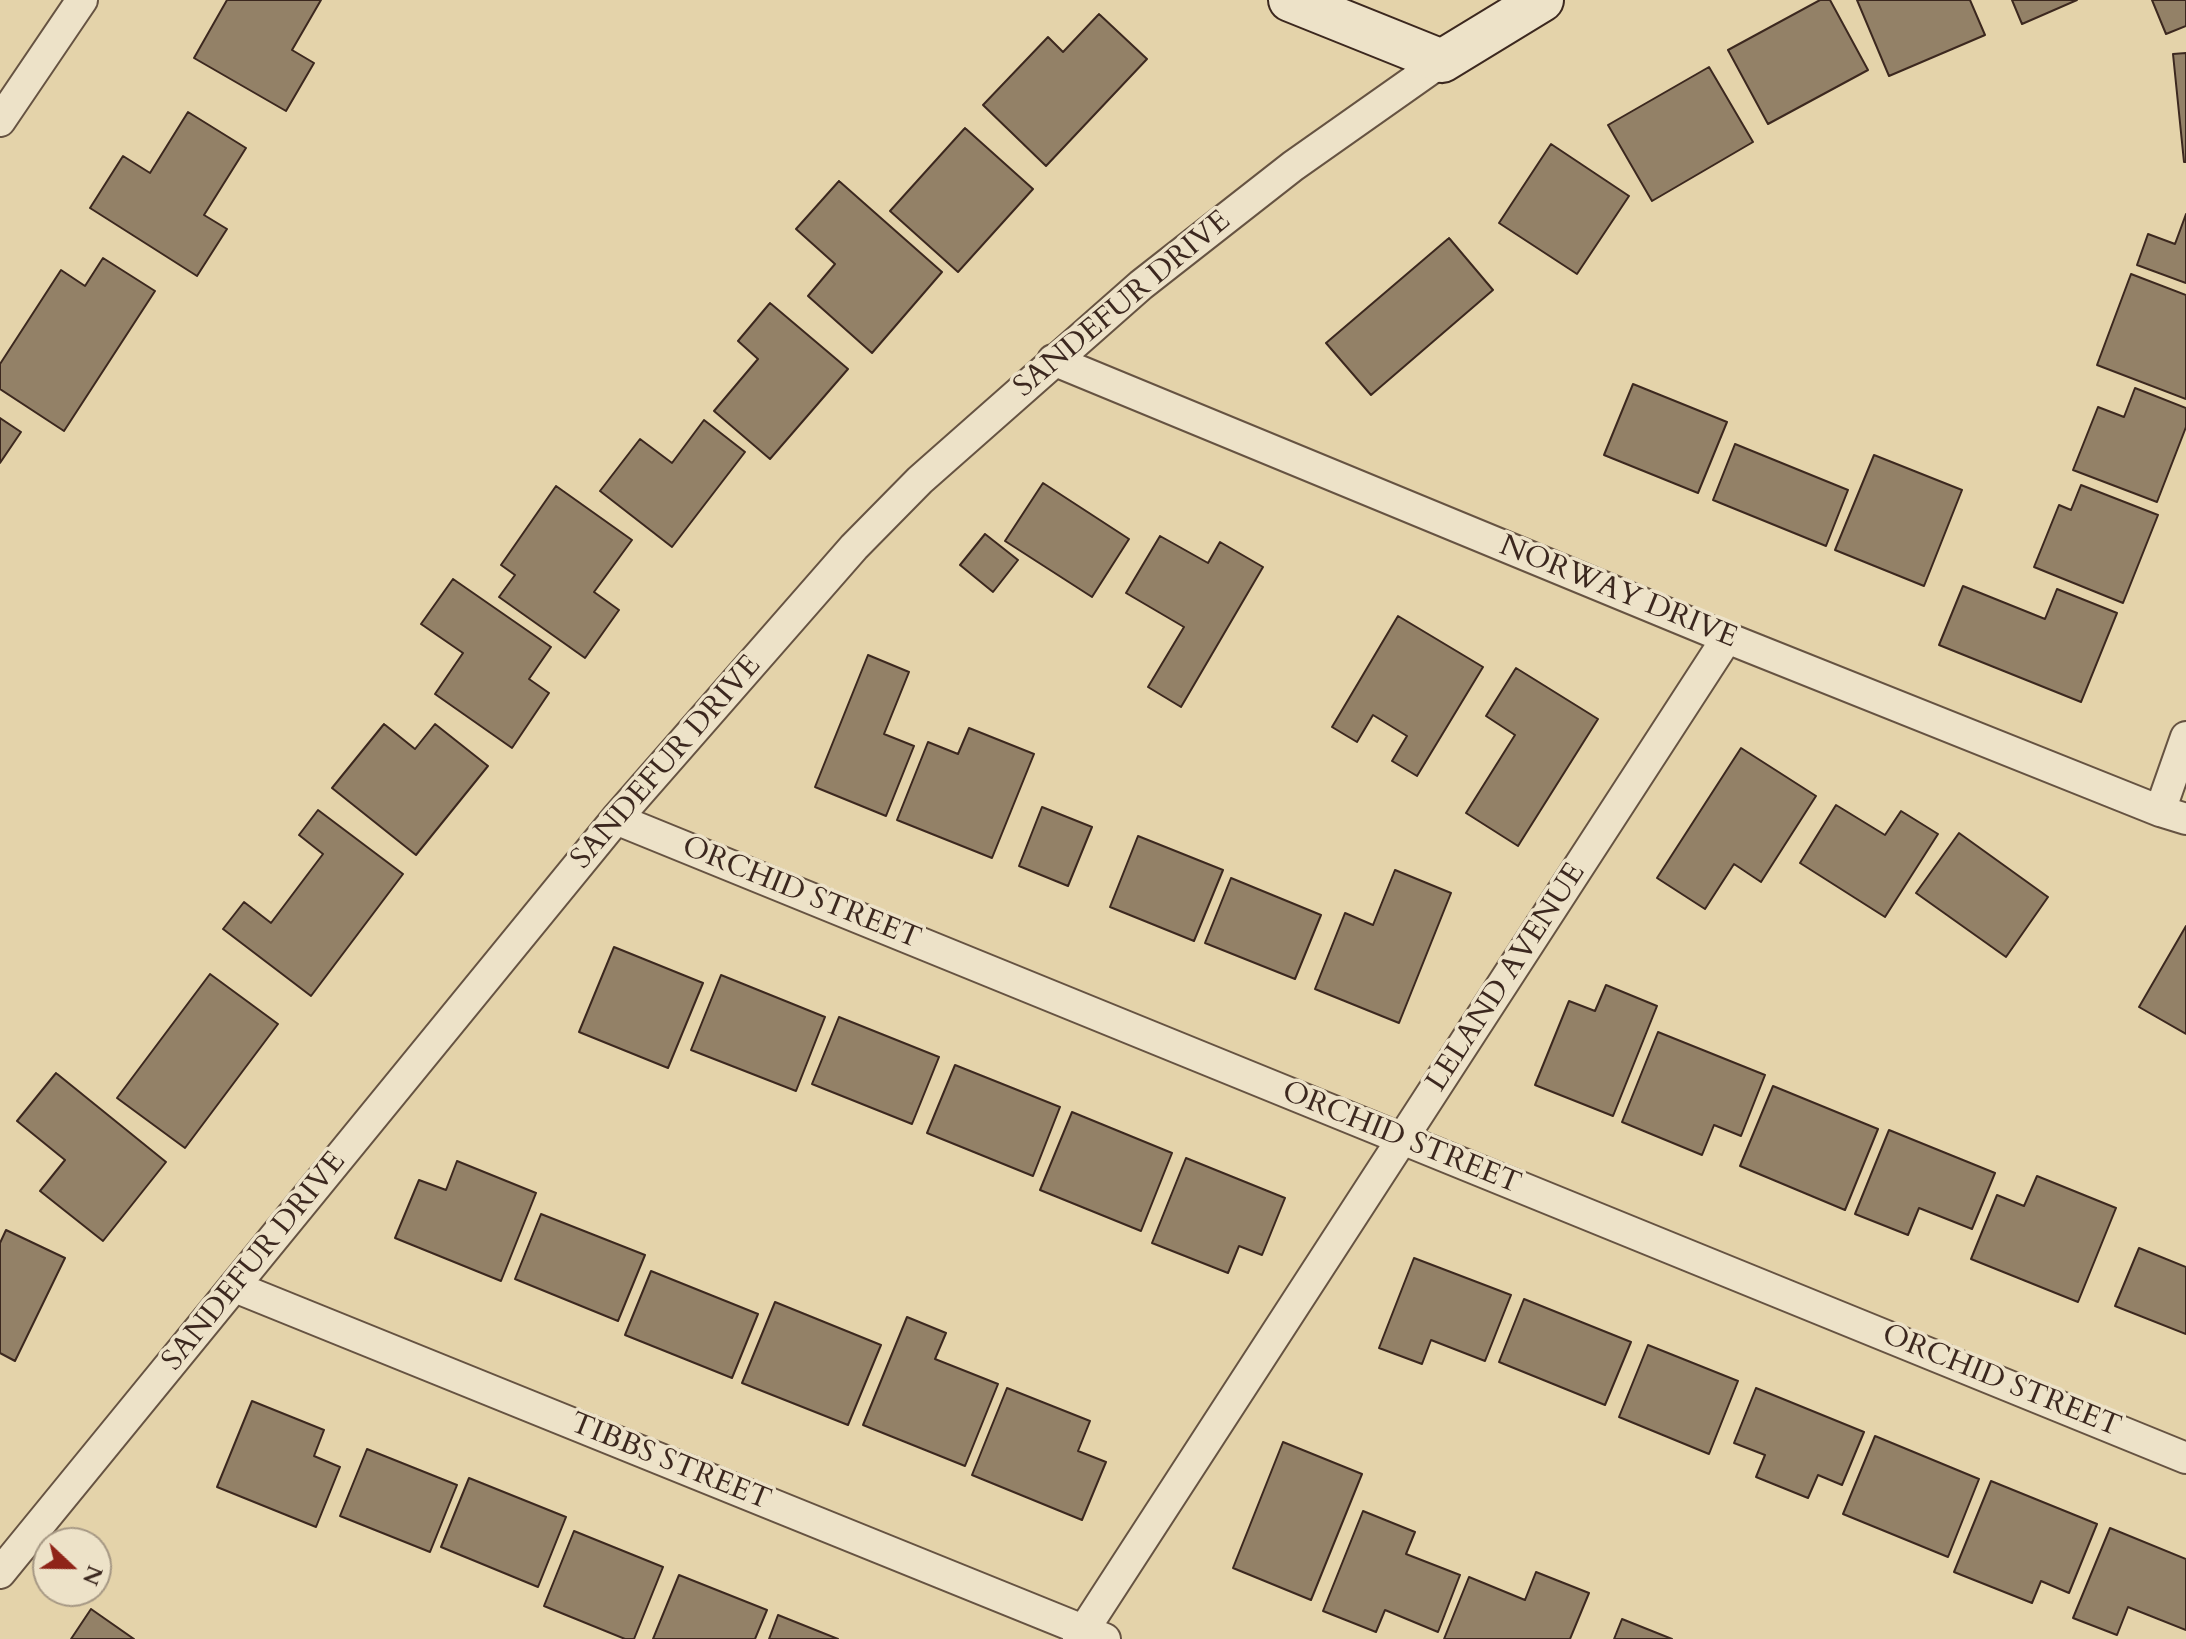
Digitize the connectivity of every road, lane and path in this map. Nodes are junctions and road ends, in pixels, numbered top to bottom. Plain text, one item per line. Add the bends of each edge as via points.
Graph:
1 (82, 0) edge
2 (1290, 0) edge
3 (1542, 0) edge
4 (1442, 61) junction
5 (0, 121) edge
6 (1053, 360) junction
7 (1727, 638) junction
8 (2186, 737) edge
9 (2173, 815) edge
10 (616, 819) junction
11 (1403, 1140) junction
12 (235, 1287) junction
13 (2186, 1458) edge
14 (0, 1573) edge
15 (1089, 1636) edge

1 - 5 street
2 - 4 street
3 - 4 street
4 - 6 street, SANDEFUR DRIVE via 1282,175
6 - 7 street, NORWAY DRIVE
6 - 10 street, SANDEFUR DRIVE via 854,547
7 - 9 street, NORWAY DRIVE
7 - 11 street, LELAND AVENUE
8 - 9 street
10 - 11 street, ORCHID STREET
10 - 12 street, SANDEFUR DRIVE
11 - 13 street, ORCHID STREET
11 - 15 street, LELAND AVENUE
12 - 14 street, SANDEFUR DRIVE
12 - 15 street, TIBBS STREET

